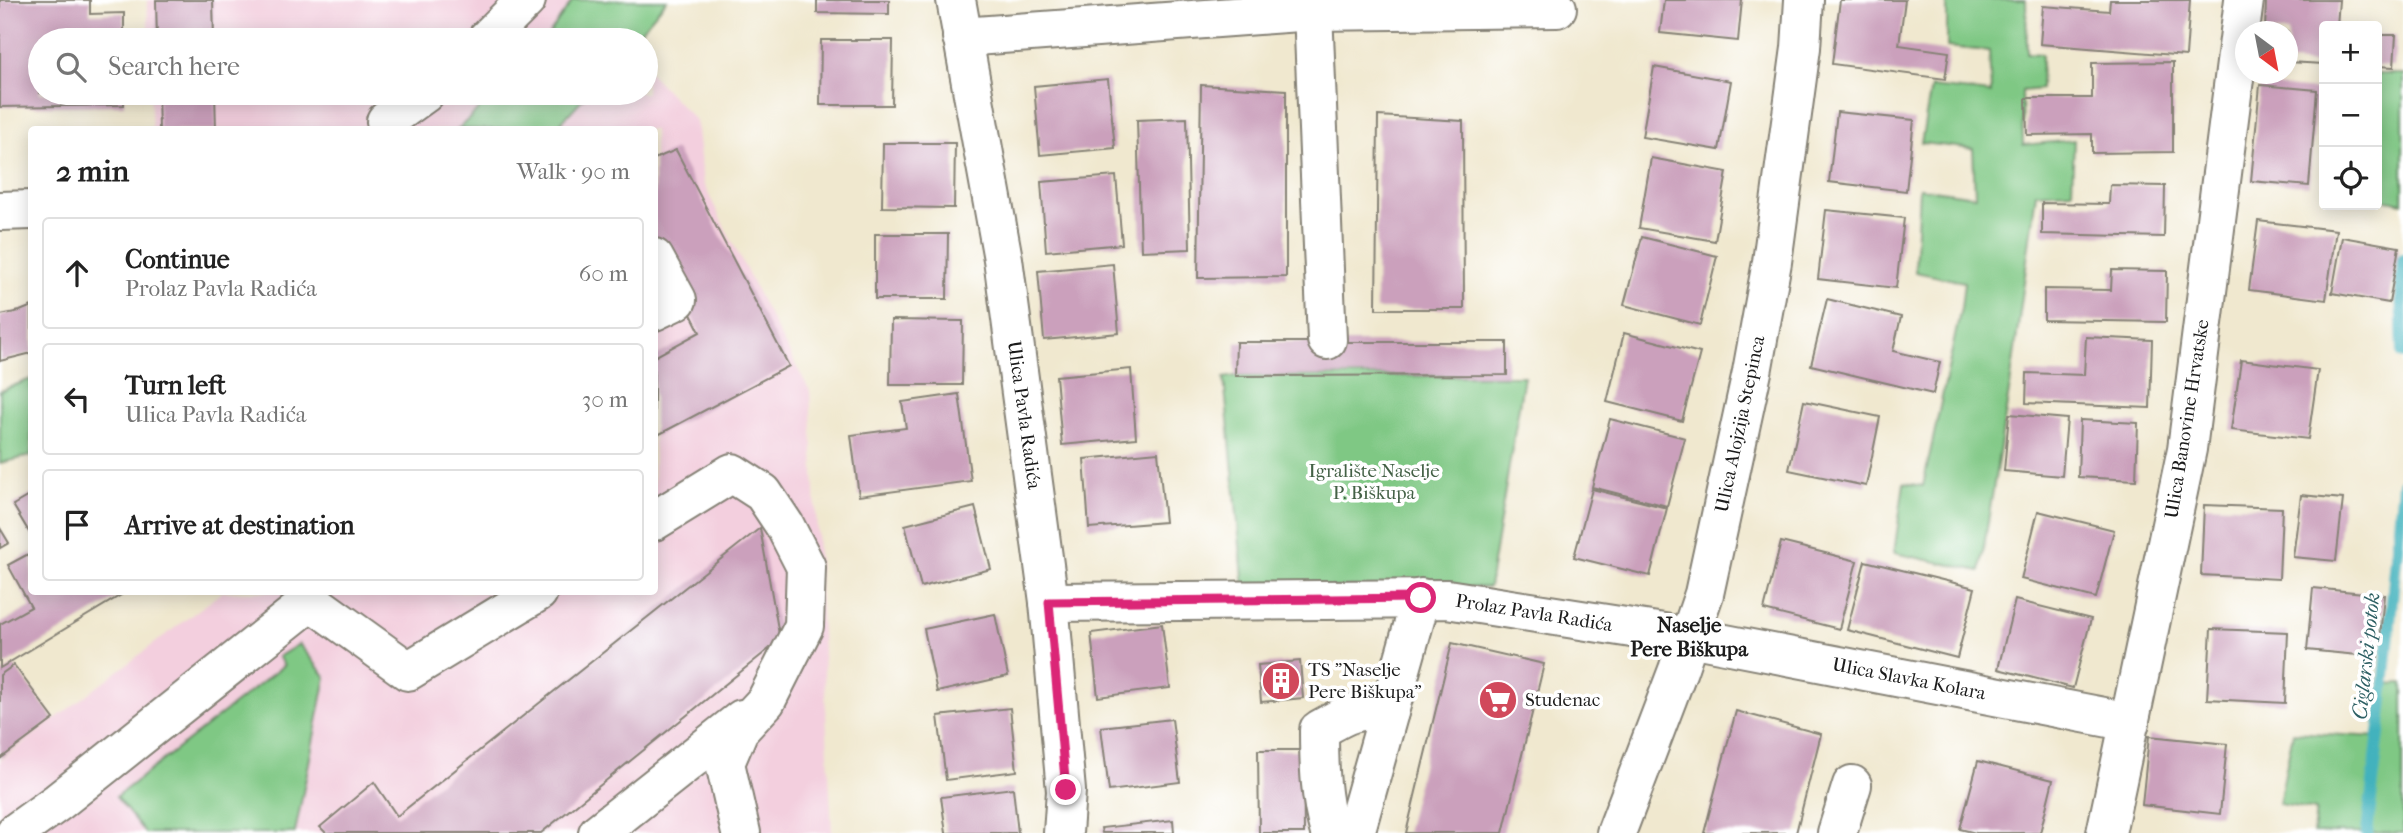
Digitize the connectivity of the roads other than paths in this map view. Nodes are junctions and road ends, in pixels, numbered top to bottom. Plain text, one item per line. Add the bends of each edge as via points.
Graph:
1 (526, 0) edge
2 (956, 0) edge
3 (1804, 0) edge
4 (2244, 0) edge
5 (1557, 8) dead end
6 (1313, 11) junction
7 (498, 28) edge
8 (962, 37) junction
9 (408, 105) edge
10 (386, 121) dead end
11 (28, 210) edge
12 (0, 211) edge
13 (658, 265) edge
14 (658, 310) edge
15 (1327, 340) dead end
16 (658, 519) edge
17 (533, 595) edge
18 (308, 596) edge
19 (1421, 598) junction
20 (1049, 602) junction
21 (1689, 637) junction
22 (766, 701) junction
23 (1389, 712) junction
24 (2130, 722) junction
25 (1852, 785) dead end
26 (15, 833) edge
27 (598, 833) edge
28 (741, 833) edge
29 (1063, 833) edge
30 (1330, 833) edge
31 (1355, 833) edge
32 (1616, 833) edge
33 (1837, 833) edge
34 (2106, 833) edge

1 - 7 street
2 - 8 street, Ulica Pavla Radića
3 - 21 street, Ulica Alojzija Stepinca via 1776,235 1752,372 1704,594
4 - 24 street, Ulica Banovine Hrvatske via 2187,449
5 - 6 street
6 - 8 street
6 - 15 street
8 - 20 street, Ulica Pavla Radića via 1003,259
9 - 10 street
11 - 12 street
13 - 14 street via 677,300
16 - 22 street via 732,473 763,493 785,526 806,567 804,626
17 - 18 street via 408,671
18 - 26 street
19 - 20 street, Prolaz Pavla Radića
19 - 21 street, Prolaz Pavla Radića
19 - 23 street
20 - 29 street, Ulica Pavla Radića via 1066,790
21 - 24 street, Ulica Slavka Kolara
21 - 32 street, Ulica Alojzija Stepinca
22 - 27 street
22 - 28 street via 739,730 725,763
23 - 30 street via 1348,713 1319,730 1323,807
23 - 31 street
24 - 34 street, Ulica Banovine Hrvatske
25 - 33 street

